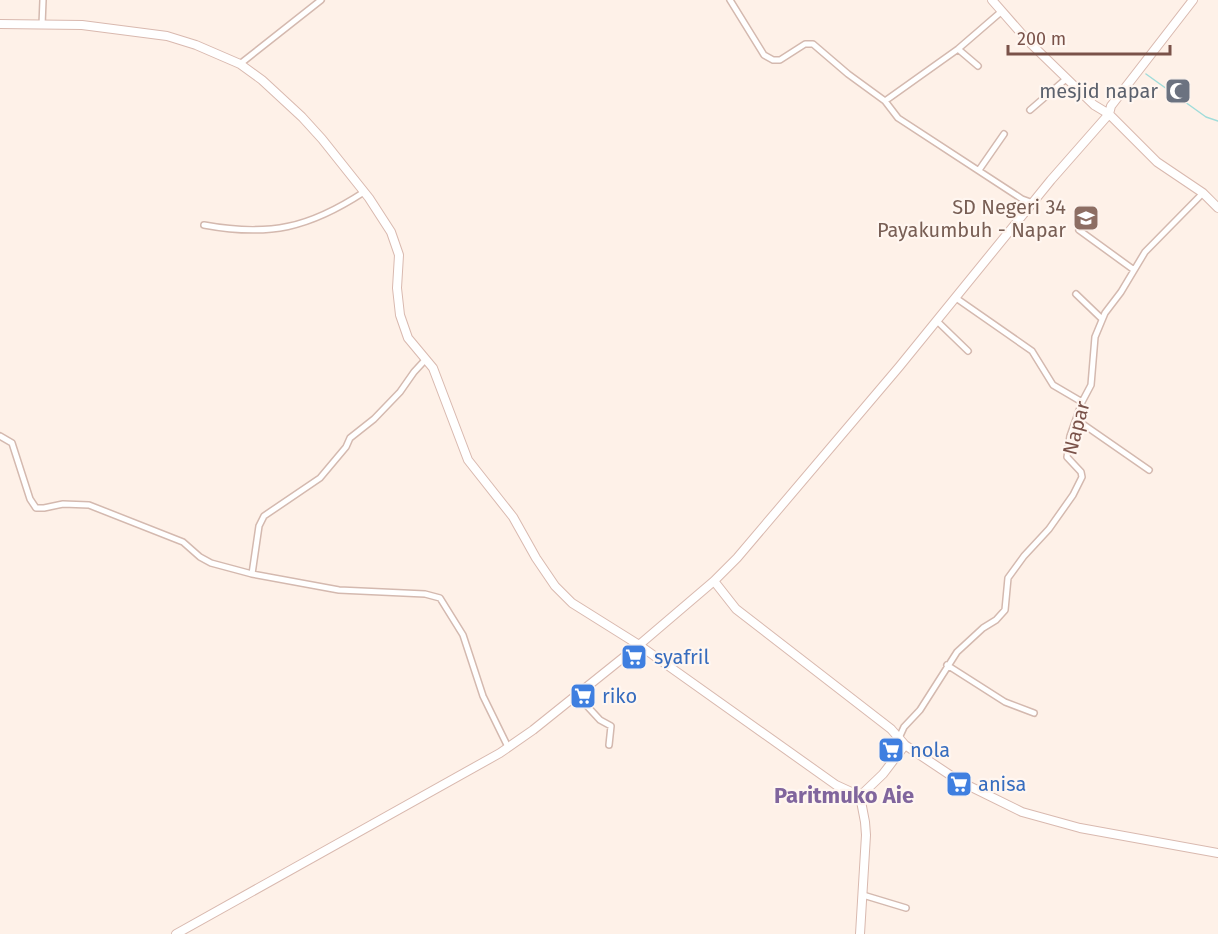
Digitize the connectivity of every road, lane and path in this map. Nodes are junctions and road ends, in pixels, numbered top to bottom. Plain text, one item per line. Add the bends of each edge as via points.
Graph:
1 (43, 0) edge
2 (321, 0) edge
3 (730, 0) edge
4 (993, 0) edge
5 (1193, 0) edge
6 (1002, 11) junction
7 (0, 24) edge
8 (42, 26) junction
9 (958, 49) junction
10 (240, 64) junction
11 (978, 66) dead end
12 (1066, 79) junction
13 (885, 100) junction
14 (1030, 110) dead end
15 (1109, 114) junction
16 (1004, 134) dead end
17 (979, 170) junction
18 (364, 192) junction
19 (1203, 193) junction
20 (1033, 203) junction
21 (1218, 208) edge
22 (204, 225) dead end
23 (1079, 230) dead end
24 (1134, 270) junction
25 (1076, 294) dead end
26 (956, 298) junction
27 (1102, 319) junction
28 (937, 321) junction
29 (968, 351) dead end
30 (426, 360) junction
31 (1082, 402) junction
32 (1077, 420) junction
33 (0, 436) edge
34 (1149, 470) dead end
35 (252, 574) junction
36 (714, 581) junction
37 (639, 645) junction
38 (947, 665) junction
39 (576, 694) junction
40 (1034, 713) dead end
41 (899, 738) junction
42 (609, 745) dead end
43 (905, 745) junction
44 (508, 747) junction
45 (860, 796) junction
46 (1218, 852) edge
47 (864, 895) junction
48 (906, 908) dead end
49 (176, 934) edge
50 (860, 934) edge

1 - 8 street
2 - 10 street
3 - 13 street via 770,59 780,60 805,44 813,44
4 - 6 street
5 - 15 street via 1111,106
6 - 9 street
6 - 12 street
7 - 8 street
8 - 10 street via 82,25 167,36
9 - 11 street
9 - 13 street
10 - 18 street via 302,117
12 - 14 street
12 - 15 street
13 - 17 street via 898,118
15 - 19 street via 1157,162
15 - 20 street
16 - 17 street
17 - 20 street
18 - 22 street via 333,211 292,227 237,230
18 - 30 street via 394,238 399,255 400,315 408,338
19 - 21 street
19 - 24 street, Napar via 1152,244
20 - 26 street
23 - 24 street
24 - 27 street, Napar
25 - 27 street
26 - 28 street
26 - 31 street via 1032,351 1053,385
27 - 31 street, Napar via 1095,337 1091,385
28 - 29 street
28 - 36 street
30 - 35 street via 374,419 350,438 320,478 264,516
30 - 37 street via 468,460 513,517 555,586 572,603
31 - 32 street, Napar via 1075,423
32 - 34 street
32 - 38 street, Napar via 1067,457 1081,472 1079,484 1049,529 1012,570 1002,615 973,636
33 - 35 street via 12,443 36,508 89,505 186,543 211,563
35 - 44 street via 339,590 440,598 463,635 483,696
36 - 37 street
36 - 41 street via 736,609
37 - 39 street
37 - 45 street via 836,785
38 - 40 street via 1005,702
38 - 41 street, Napar
39 - 42 street via 611,726
39 - 44 street
41 - 43 street
43 - 45 street
43 - 46 street via 959,781 1022,812 1080,828
44 - 49 street
45 - 47 street via 866,822
47 - 48 street
47 - 50 street

